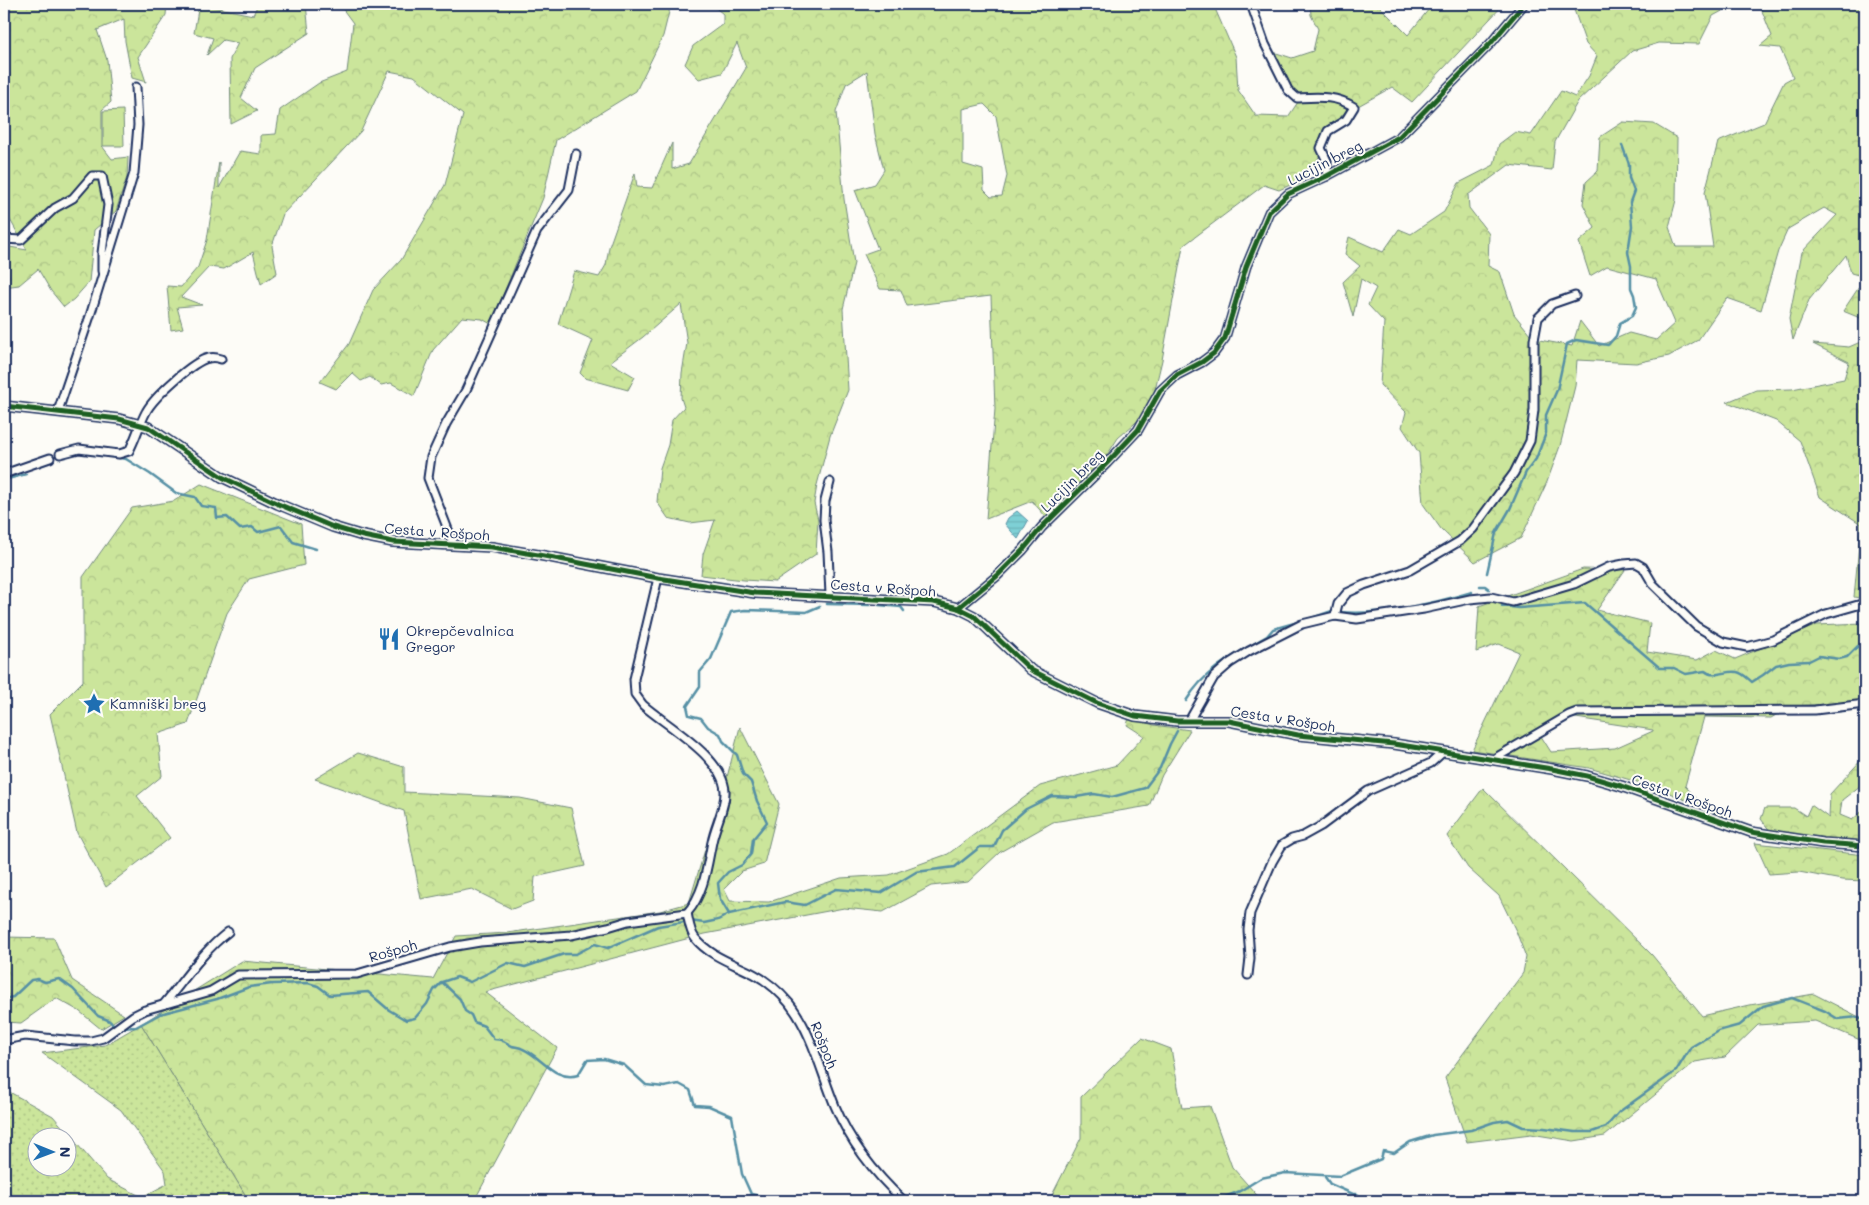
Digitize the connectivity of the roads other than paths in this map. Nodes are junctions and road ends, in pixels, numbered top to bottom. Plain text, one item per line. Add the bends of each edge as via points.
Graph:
1 (1251, 4) edge
2 (1524, 4) edge
3 (136, 87) dead end
4 (576, 154) dead end
5 (1327, 176) junction
6 (4, 239) edge
7 (102, 276) junction
8 (1575, 296) dead end
9 (221, 359) dead end
10 (4, 406) edge
11 (58, 411) junction
12 (140, 425) junction
13 (60, 454) dead end
14 (50, 458) dead end
15 (4, 474) edge
16 (830, 482) dead end
17 (454, 545) junction
18 (658, 578) junction
19 (830, 596) junction
20 (1865, 603) edge
21 (958, 608) junction
22 (1335, 616) junction
23 (1865, 704) edge
24 (1189, 721) junction
25 (1442, 753) junction
26 (1496, 760) junction
27 (1865, 846) edge
28 (688, 916) junction
29 (228, 932) dead end
30 (1248, 975) dead end
31 (164, 1004) junction
32 (4, 1040) edge
33 (904, 1201) edge

1 - 5 street, Lucijin breg via 1265,44 1288,90 1297,98 1330,97 1354,107 1346,120 1328,131 1322,148 1327,161
2 - 5 street, Lucijin breg via 1491,43 1399,137
3 - 7 street via 138,125 134,173
4 - 17 street, Cesta v Rošpoh via 569,190 537,230 466,390 431,457 428,478
5 - 21 street, Lucijin breg via 1288,194 1269,212 1246,267 1225,338 1214,353 1177,375 1160,391 1138,430 997,576
6 - 7 street via 21,240 55,208 73,198 92,176 102,176 108,206
7 - 11 street
8 - 22 street via 1552,304 1538,318 1534,340 1534,410 1530,440 1514,473 1473,529 1460,541 1410,570 1347,593 1338,604
9 - 12 street via 208,358 166,387 153,401
10 - 11 street, Cesta v Rošpoh
11 - 12 street, Cesta v Rošpoh
12 - 13 street via 129,451 119,454 79,450
12 - 17 street, Cesta v Rošpoh via 148,427 222,477 333,527 393,542
14 - 15 street
16 - 19 street via 824,500
17 - 18 street, Cesta v Rošpoh via 492,547
18 - 19 street, Cesta v Rošpoh via 755,593
18 - 28 street via 634,679 635,694 642,705 709,757 721,774 726,791 702,885
19 - 21 street, Cesta v Rošpoh via 934,602
20 - 22 street via 1832,612 1773,640 1747,647 1724,642 1696,626 1636,563 1610,567 1574,584 1513,602 1491,597 1356,619
21 - 24 street, Cesta v Rošpoh via 974,616 1031,670 1076,694 1135,716
22 - 24 street via 1294,628 1230,663 1214,677
23 - 26 street via 1816,710 1577,712
24 - 25 street, Cesta v Rošpoh via 1229,721 1298,735 1394,744
25 - 26 street, Cesta v Rošpoh
25 - 30 street via 1431,763 1368,791 1320,826 1282,846 1250,913
26 - 27 street, Cesta v Rošpoh via 1587,776 1752,832
28 - 31 street, Rošpoh via 628,920 571,935 450,947 357,974 238,976 211,991
28 - 33 street, Rošpoh via 695,938 772,985 789,1003 808,1034 844,1125 869,1162
29 - 31 street via 200,957
31 - 32 street, Rošpoh via 145,1010 123,1022 111,1034 92,1041 25,1036

